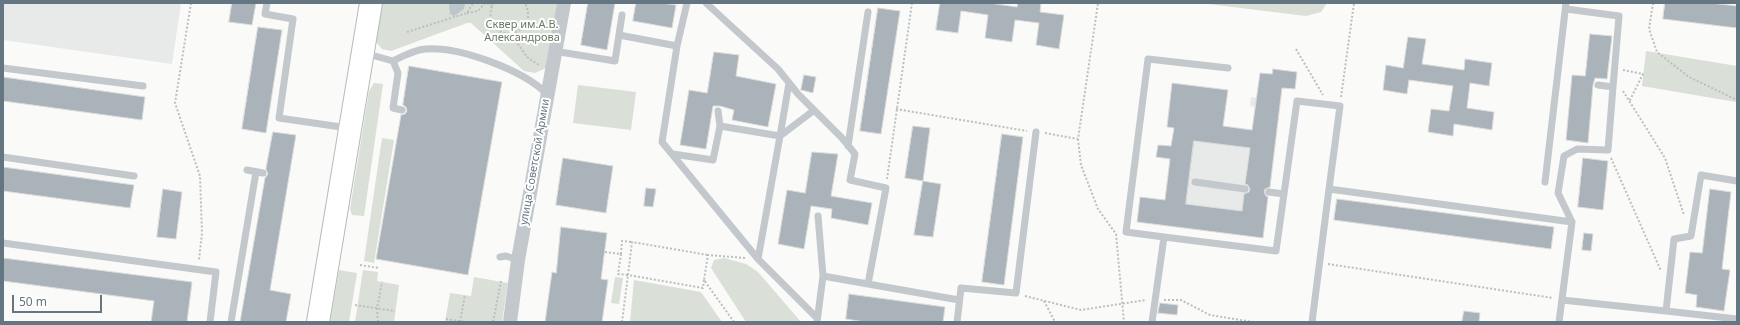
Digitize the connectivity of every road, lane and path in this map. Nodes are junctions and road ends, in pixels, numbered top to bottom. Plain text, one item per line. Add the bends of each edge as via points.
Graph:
1 (191, 3) edge
2 (267, 3) edge
3 (371, 3) edge
4 (473, 3) edge
5 (486, 3) edge
6 (494, 3) edge
7 (525, 3) edge
8 (564, 3) edge
9 (687, 3) edge
10 (706, 3) edge
11 (912, 3) edge
12 (1098, 3) edge
13 (1354, 3) edge
14 (1653, 3) edge
15 (492, 6) junction
16 (1566, 6) edge
17 (868, 12) dead end
18 (467, 13) junction
19 (622, 15) dead end
20 (407, 32) dead end
21 (511, 34) junction
22 (619, 35) junction
23 (677, 46) junction
24 (1296, 49) dead end
25 (554, 51) junction
26 (362, 53) junction
27 (393, 61) junction
28 (3, 68) edge
29 (1228, 68) dead end
30 (1614, 69) junction
31 (789, 83) junction
32 (1598, 85) dead end
33 (143, 86) dead end
34 (1613, 86) junction
35 (543, 90) junction
36 (1737, 100) edge
37 (1629, 102) junction
38 (1329, 105) junction
39 (1340, 106) junction
40 (896, 109) junction
41 (402, 110) dead end
42 (718, 111) dead end
43 (813, 111) junction
44 (720, 126) junction
45 (350, 128) junction
46 (1036, 132) junction
47 (780, 136) junction
48 (1078, 139) junction
49 (848, 146) junction
50 (1608, 150) junction
51 (673, 154) junction
52 (3, 157) edge
53 (247, 170) dead end
54 (134, 176) dead end
55 (1195, 182) dead end
56 (1545, 182) dead end
57 (1737, 182) edge
58 (886, 188) junction
59 (1329, 188) junction
60 (1245, 189) dead end
61 (1269, 192) dead end
62 (1284, 194) junction
63 (818, 216) dead end
64 (1572, 222) junction
65 (1691, 236) junction
66 (1164, 237) junction
67 (632, 242) junction
68 (3, 243) edge
69 (604, 252) dead end
70 (621, 254) junction
71 (708, 255) junction
72 (508, 257) junction
73 (758, 259) junction
74 (1320, 263) junction
75 (360, 265) dead end
76 (379, 268) dead end
77 (197, 270) junction
78 (628, 275) junction
79 (823, 276) junction
80 (704, 280) junction
81 (382, 282) dead end
82 (868, 284) junction
83 (1669, 289) junction
84 (1013, 293) junction
85 (465, 295) dead end
86 (1156, 299) junction
87 (959, 300) junction
88 (1562, 300) junction
89 (1044, 301) junction
90 (1122, 304) junction
91 (355, 305) dead end
92 (378, 308) junction
93 (394, 311) dead end
94 (1666, 311) junction
95 (446, 319) dead end
96 (1737, 319) edge
97 (817, 320) edge
98 (210, 322) edge
99 (231, 322) edge
100 (318, 322) edge
101 (378, 322) edge
102 (460, 322) edge
103 (465, 322) edge
104 (493, 322) edge
105 (510, 322) edge
106 (622, 322) edge
107 (734, 322) edge
108 (957, 322) edge
109 (1055, 322) edge
110 (1124, 322) edge
111 (1152, 322) edge
112 (1253, 322) edge
113 (1312, 322) edge
114 (1559, 322) edge

1 - 77 path via 175,103 200,176 202,232
2 - 45 lane via 265,14 293,19 279,118
3 - 26 main road
4 - 18 path
5 - 15 path
5 - 18 path via 478,11
6 - 15 path
7 - 21 path via 528,10 526,24 521,30
8 - 25 street, улица Советской Армии
9 - 23 lane
10 - 31 lane via 778,69
11 - 40 path
12 - 48 path
13 - 39 path
14 - 36 path via 1649,29 1657,52 1689,77
15 - 21 path via 491,22 495,28
16 - 30 lane via 1619,16
16 - 56 lane
17 - 49 lane
18 - 20 path
19 - 22 lane
21 - 35 path via 527,57 543,67
22 - 23 lane
22 - 25 lane via 615,60
23 - 51 lane via 662,142
24 - 38 path
25 - 35 street, улица Советской Армии
26 - 27 lane
26 - 45 main road
27 - 35 lane via 405,54 424,49 456,51 496,64
27 - 41 lane via 398,73 393,108
28 - 33 lane
29 - 66 lane via 1148,59 1126,232
30 - 34 lane
30 - 37 path via 1643,74
31 - 43 lane
31 - 47 lane
32 - 34 lane
34 - 37 path via 1621,87
34 - 50 lane
35 - 72 street, улица Советской Армии
37 - 65 path via 1665,158
38 - 39 lane
38 - 62 lane via 1297,101
39 - 59 lane
40 - 46 path
40 - 58 path
42 - 44 lane
43 - 47 lane
43 - 49 lane
44 - 47 lane
44 - 51 lane via 712,160
45 - 100 main road
46 - 48 path
46 - 84 lane via 1016,293
47 - 73 lane
48 - 90 path via 1081,165 1098,209 1116,234
49 - 58 lane via 855,154 850,180
50 - 64 lane via 1577,149 1564,156 1558,193
50 - 83 path
51 - 73 lane
52 - 54 lane
53 - 99 lane via 259,172
55 - 60 lane
57 - 65 lane via 1701,175
58 - 82 lane
59 - 64 lane
59 - 74 lane
61 - 62 lane
62 - 66 lane via 1276,251
63 - 79 lane
64 - 88 lane
65 - 83 lane via 1674,239
66 - 86 lane
67 - 70 path via 622,241
67 - 71 path
67 - 78 path
68 - 77 lane
69 - 70 path
70 - 78 path via 618,274
71 - 73 path
71 - 80 path
72 - 104 path
72 - 105 street, улица Советской Армии
73 - 97 lane
74 - 88 path
74 - 113 lane
75 - 76 path
77 - 98 lane via 216,272
78 - 80 path via 703,288
78 - 106 path
79 - 82 lane
79 - 97 lane
80 - 107 path
81 - 92 path
82 - 87 lane
83 - 94 lane
84 - 87 lane via 961,288
84 - 89 path
85 - 102 path
86 - 90 path
86 - 111 lane
86 - 112 path via 1181,300 1210,315
87 - 108 lane
88 - 94 lane
88 - 114 lane
89 - 90 path via 1081,310
89 - 109 path
90 - 110 path
91 - 92 path
92 - 93 path
92 - 101 path
94 - 96 lane
95 - 102 path
102 - 103 path

